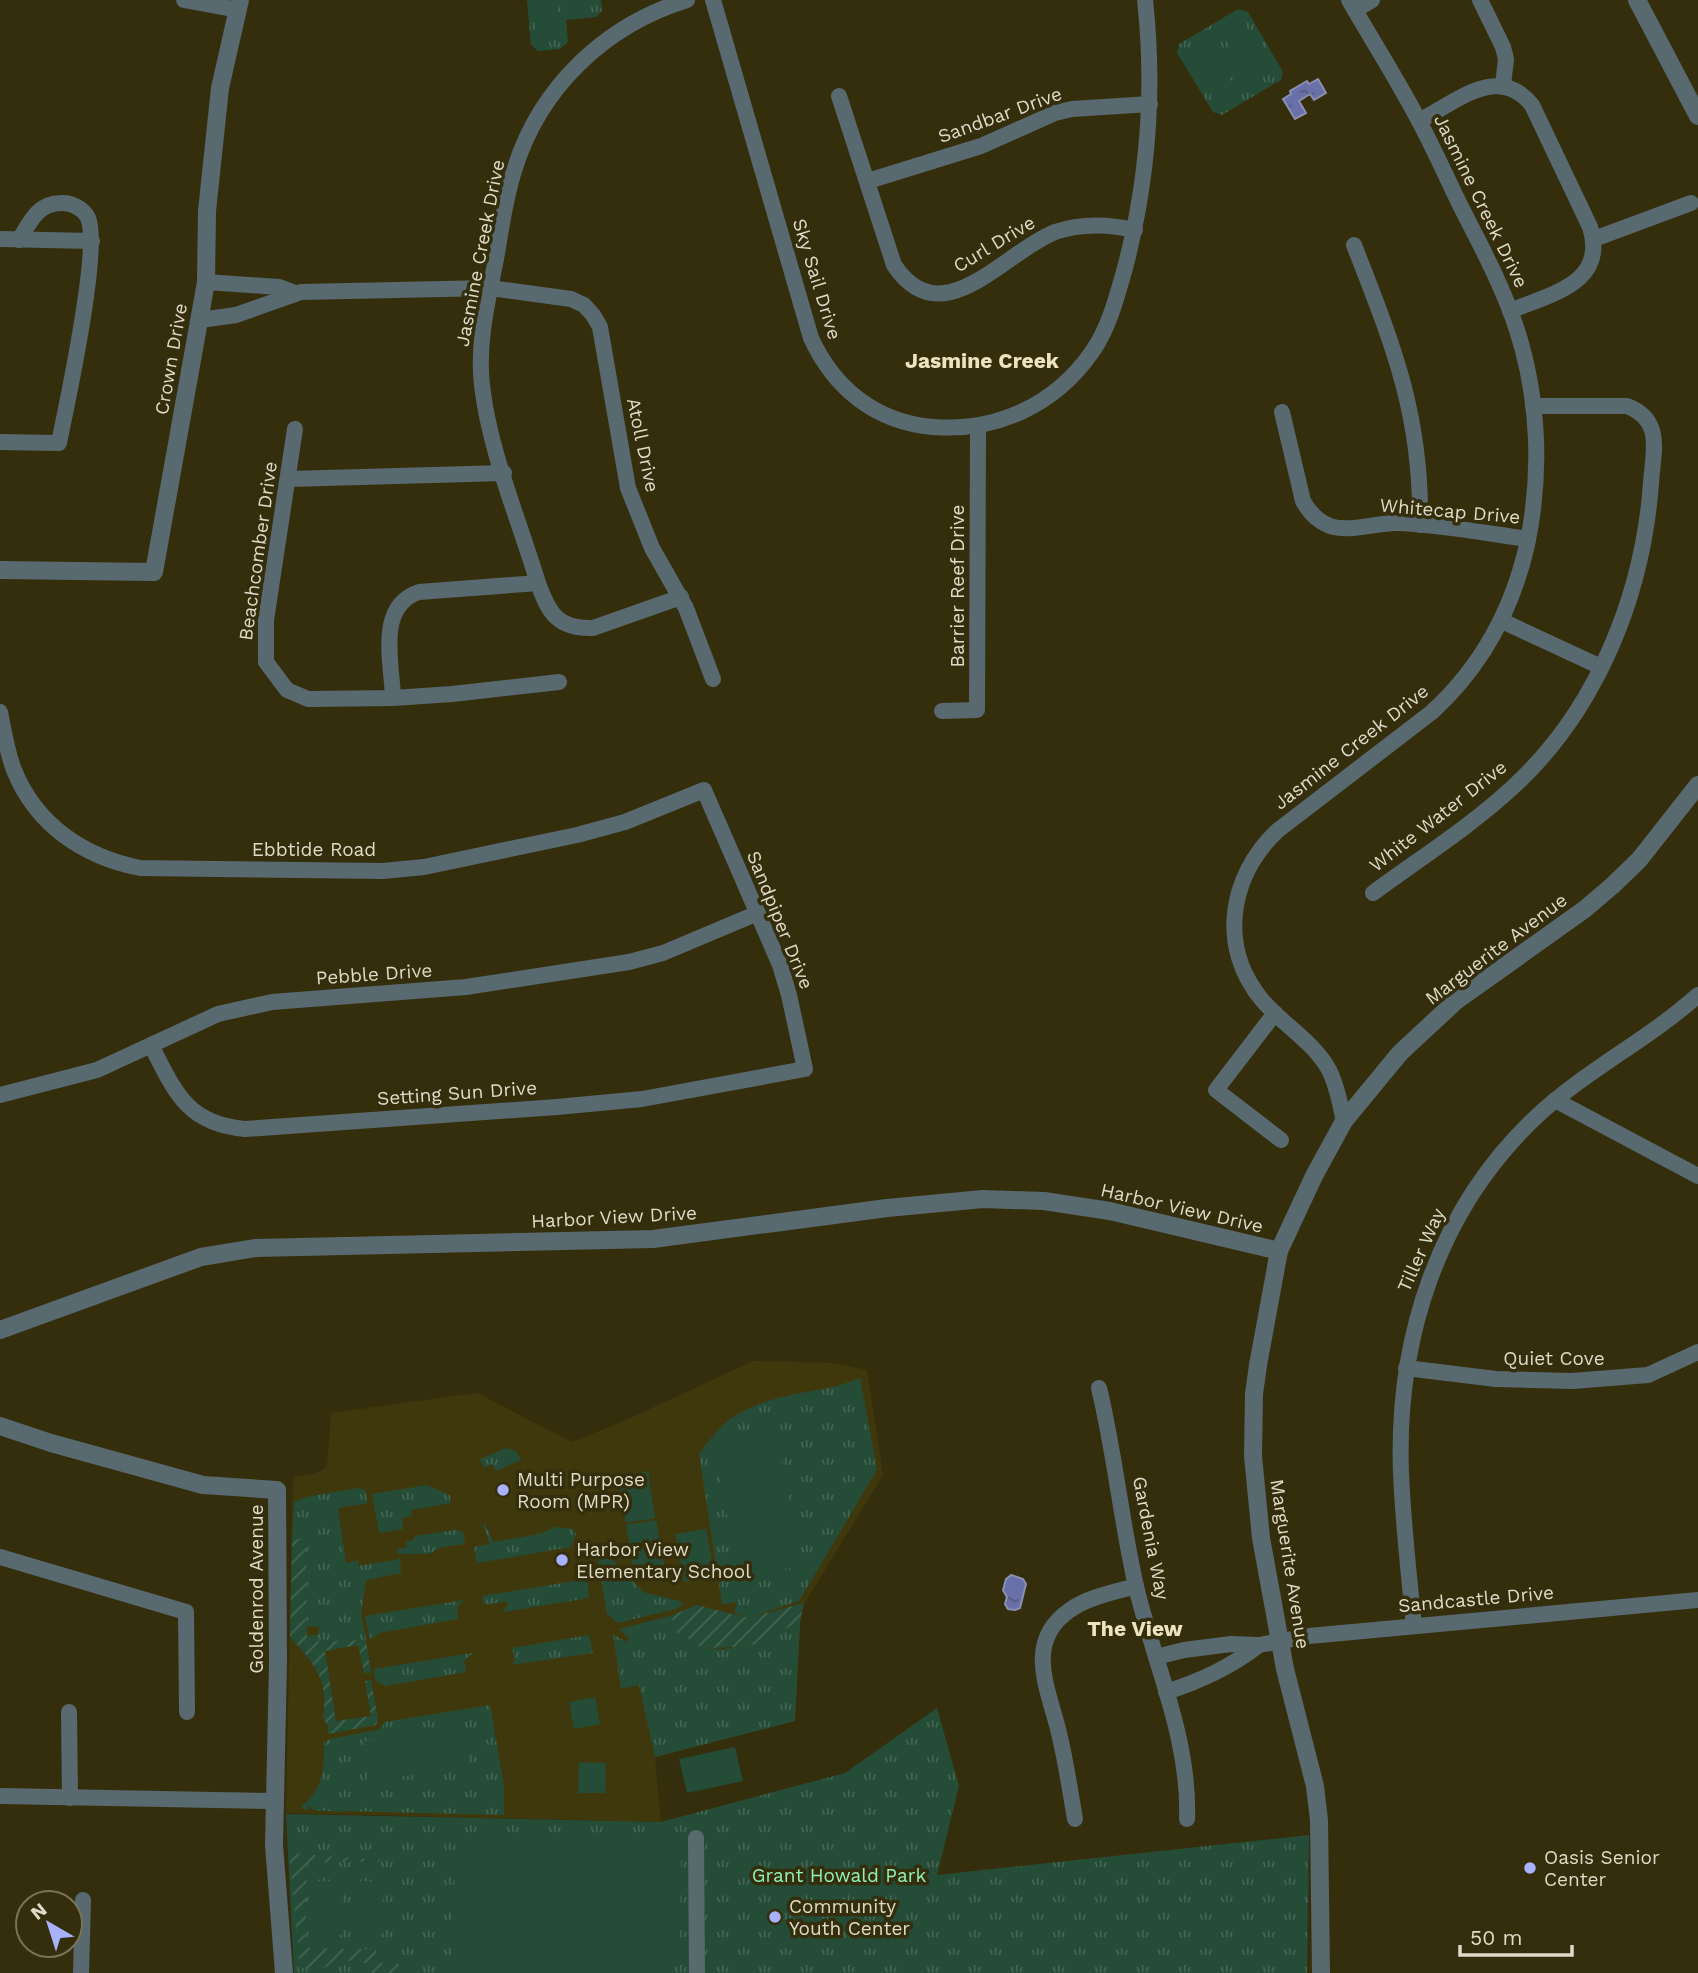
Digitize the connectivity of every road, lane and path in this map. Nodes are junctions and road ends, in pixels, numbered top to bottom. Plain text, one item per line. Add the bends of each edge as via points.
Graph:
1 (184, 0) edge
2 (687, 0) edge
3 (713, 0) edge
4 (1145, 0) edge
5 (1372, 0) edge
6 (1480, 0) edge
7 (1637, 0) edge
8 (239, 5) edge
9 (1352, 5) edge
10 (1503, 85) junction
11 (839, 96) dead end
12 (1150, 104) junction
13 (1698, 116) edge
14 (1419, 121) junction
15 (868, 181) junction
16 (1691, 203) dead end
17 (1135, 230) junction
18 (0, 239) edge
19 (1594, 239) junction
20 (19, 240) junction
21 (92, 241) junction
22 (1354, 245) dead end
23 (206, 282) junction
24 (238, 285) junction
25 (490, 288) junction
26 (295, 293) junction
27 (1510, 311) junction
28 (236, 315) junction
29 (200, 320) junction
30 (1533, 406) junction
31 (1282, 412) dead end
32 (978, 426) junction
33 (295, 429) dead end
34 (0, 442) edge
35 (504, 472) junction
36 (289, 479) junction
37 (1420, 526) junction
38 (1528, 539) junction
39 (0, 570) edge
40 (538, 583) junction
41 (681, 597) junction
42 (1502, 621) junction
43 (1601, 667) junction
44 (713, 678) dead end
45 (559, 682) dead end
46 (393, 698) junction
47 (942, 711) dead end
48 (0, 712) edge
49 (1698, 785) edge
50 (704, 790) joint
51 (1373, 893) dead end
52 (758, 913) junction
53 (1698, 995) edge
54 (1275, 1013) junction
55 (151, 1045) junction
56 (805, 1069) joint
57 (0, 1095) edge
58 (1555, 1100) junction
59 (1344, 1121) junction
60 (1281, 1140) dead end
61 (1698, 1176) edge
62 (1279, 1251) junction
63 (0, 1330) edge
64 (1698, 1352) edge
65 (1406, 1368) junction
66 (1099, 1388) dead end
67 (0, 1426) edge
68 (0, 1557) edge
69 (1136, 1586) junction
70 (1698, 1600) edge
71 (1414, 1626) junction
72 (1281, 1640) junction
73 (1259, 1645) junction
74 (1156, 1657) junction
75 (1166, 1692) junction
76 (69, 1712) dead end
77 (187, 1712) dead end
78 (0, 1796) edge
79 (70, 1798) junction
80 (274, 1801) junction
81 (1074, 1819) dead end
82 (1187, 1819) dead end
83 (696, 1838) dead end
84 (284, 1973) edge
85 (697, 1973) edge
86 (1321, 1973) edge

1 - 8 street
2 - 25 street, Jasmine Creek Drive via 648,15 602,42 548,100 514,171
3 - 32 street, Sky Sail Drive via 821,360 845,389 883,413 925,426
4 - 12 street, Sky Sail Drive
5 - 9 street
6 - 10 street via 1503,47
7 - 13 street
8 - 23 street, Crown Drive via 220,88 207,211
9 - 14 street, Jasmine Creek Drive
10 - 14 street via 1479,89
10 - 19 street via 1524,95 1532,105
11 - 15 street, Curl Drive
12 - 15 street, Sandbar Drive via 1055,113 981,146
12 - 17 street, Sky Sail Drive
14 - 27 street, Jasmine Creek Drive
15 - 17 street, Curl Drive via 894,265 912,285 937,294 968,287 1058,231 1083,225
16 - 19 street
17 - 32 street, Sky Sail Drive via 1106,326 1078,371 1044,401
18 - 20 street
19 - 27 street via 1594,254 1582,277
20 - 21 street
20 - 21 street via 35,214 63,202 80,208 88,217
21 - 34 street via 60,443
22 - 37 street via 1408,396 1417,447
23 - 24 street
23 - 29 street, Crown Drive
24 - 26 street via 279,287
24 - 28 street
25 - 26 street, Atoll Drive
25 - 35 street, Jasmine Creek Drive via 482,382
25 - 41 street, Atoll Drive via 568,298 593,315 600,327 628,488 652,548
26 - 28 street
27 - 30 street, Jasmine Creek Drive
28 - 29 street
29 - 39 street, Crown Drive via 154,572
30 - 38 street, Jasmine Creek Drive via 1536,476
30 - 43 street, White Water Drive via 1627,406 1646,417 1655,436 1640,557
31 - 37 street, Whitecap Drive via 1303,500 1321,522 1345,528 1379,523
32 - 47 street, Barrier Reef Drive via 978,710
33 - 36 street, Beachcomber Drive
35 - 36 street
35 - 40 street, Jasmine Creek Drive
36 - 46 street, Beachcomber Drive via 266,620 266,662 279,682 297,696
37 - 38 street, Whitecap Drive
38 - 42 street, Jasmine Creek Drive
40 - 41 street, Jasmine Creek Drive via 555,617 579,628 593,628
40 - 46 street via 419,592 402,601 390,621
41 - 44 street, Atoll Drive
42 - 43 street
42 - 54 street, Jasmine Creek Drive via 1472,670 1444,702 1276,831 1249,865 1235,906 1237,950 1251,985
43 - 51 street, White Water Drive via 1557,739 1514,786
45 - 46 street, Beachcomber Drive
48 - 50 street, Ebbtide Road via 15,771 38,812 94,855 140,868 383,871 424,867 625,822
49 - 59 street, Marguerite Avenue via 1639,860 1612,886 1456,1001 1399,1053
50 - 52 street, Sandpiper Drive
52 - 55 street, Pebble Drive via 663,953 629,962 466,987 272,1002 193,1024
52 - 56 street, Sandpiper Drive via 780,965
53 - 58 street, Tiller Way
54 - 59 street, Jasmine Creek Drive via 1328,1069
54 - 60 street via 1216,1090
55 - 56 street, Setting Sun Drive via 175,1092 196,1114 215,1124 245,1129 642,1099
55 - 57 street, Pebble Drive via 97,1070
58 - 61 street
58 - 65 street, Tiller Way via 1492,1164 1455,1220 1420,1305
59 - 62 street, Marguerite Avenue
62 - 63 street, Harbor View Drive via 1110,1211 983,1199 653,1239 256,1248 201,1257
62 - 72 street, Marguerite Avenue via 1256,1375 1253,1456 1261,1538
64 - 65 street, Quiet Cove via 1647,1375 1572,1381 1496,1380
65 - 71 street, Tiller Way via 1401,1472
66 - 69 street, Gardenia Way
67 - 80 street, Goldenrod Avenue via 203,1485 277,1490
68 - 77 street via 186,1612
69 - 74 street, Gardenia Way
69 - 81 street via 1070,1610 1044,1644 1042,1667
70 - 71 street, Sandcastle Drive
71 - 72 street, Sandcastle Drive
72 - 73 street, Sandcastle Drive
72 - 86 street, Marguerite Avenue via 1315,1786
73 - 74 street, Sandcastle Drive via 1230,1644
73 - 75 street, Sandcastle Drive via 1236,1663
74 - 75 street, Gardenia Way
75 - 82 street, Gardenia Way via 1188,1788
76 - 79 street
78 - 79 street
79 - 80 street
80 - 84 street, Goldenrod Avenue
83 - 85 street

